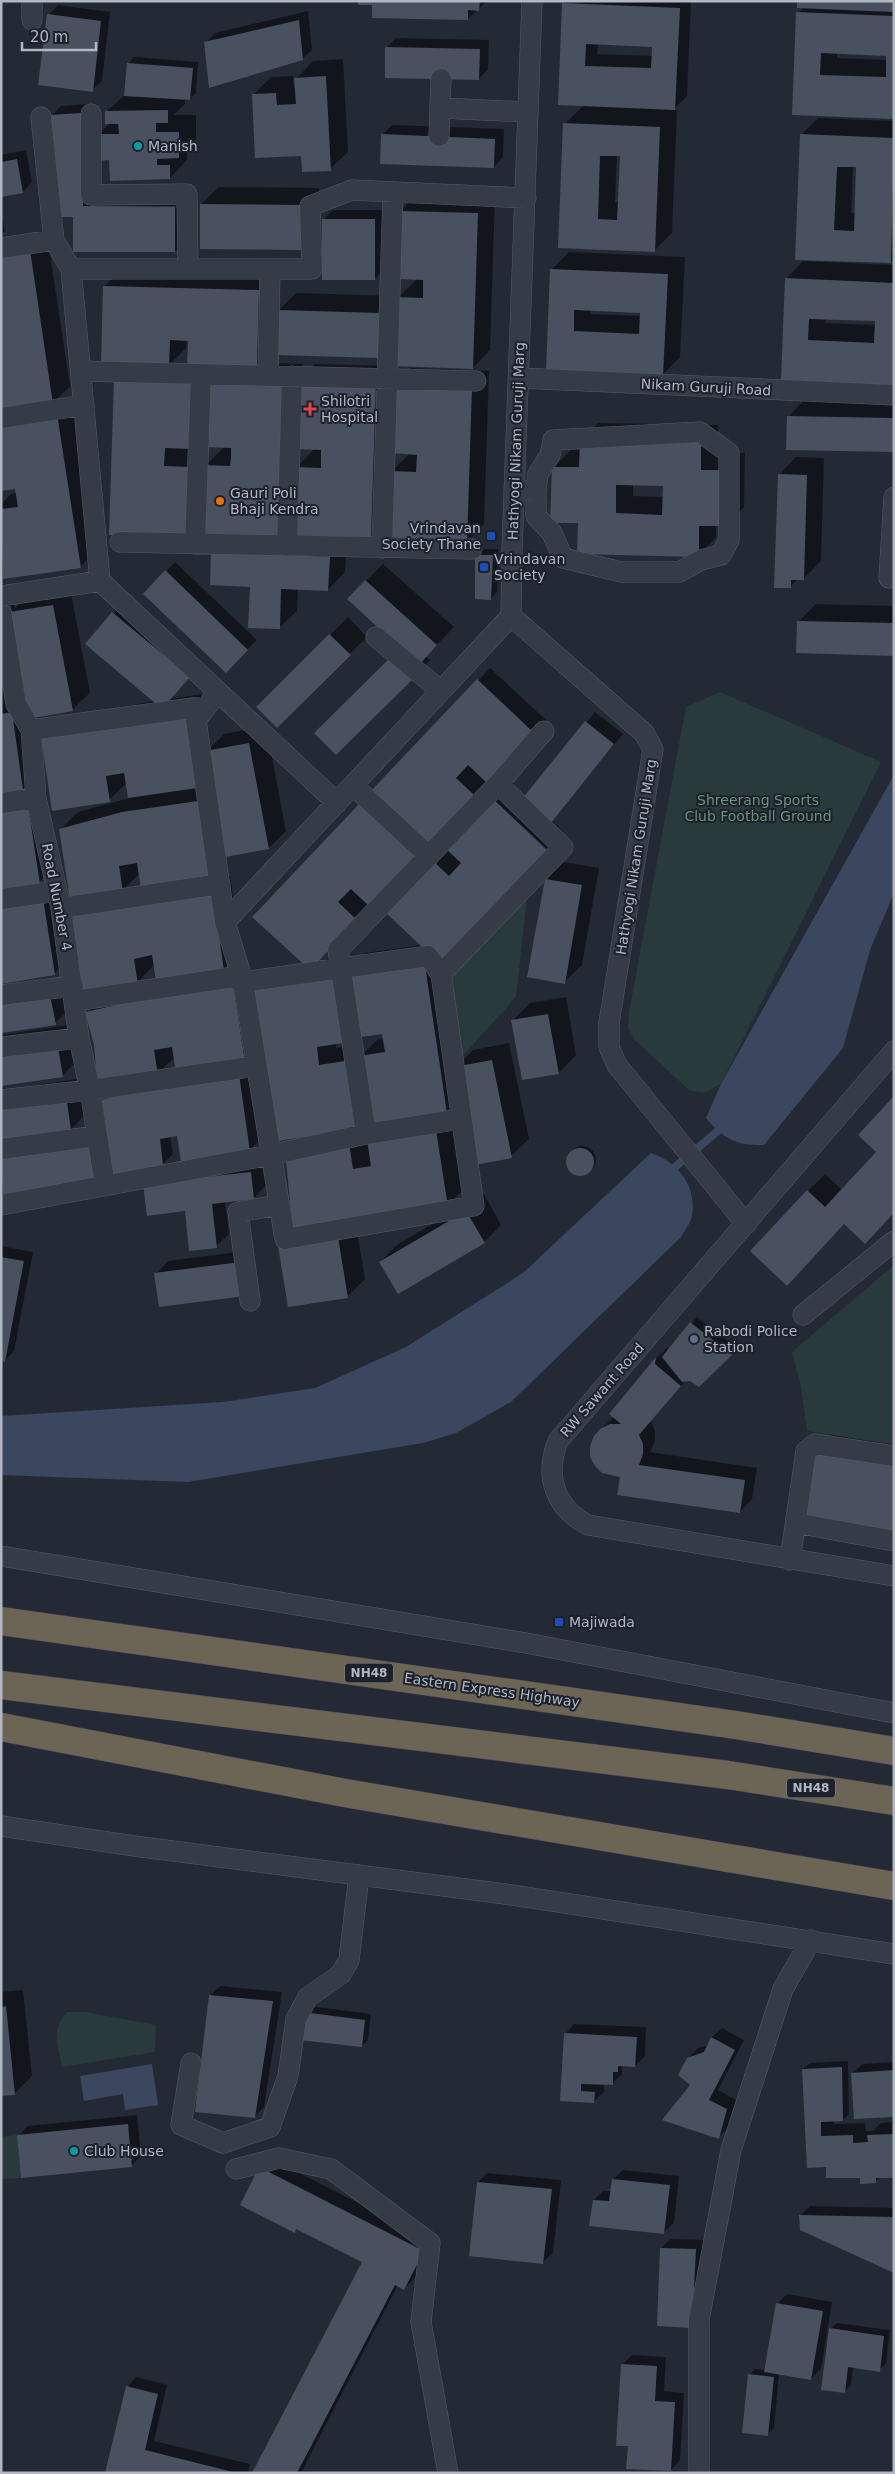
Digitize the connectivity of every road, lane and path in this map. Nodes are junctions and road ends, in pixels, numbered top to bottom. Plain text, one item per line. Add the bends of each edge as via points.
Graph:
1 (532, 1) edge
2 (441, 79) dead end
3 (440, 108) junction
4 (528, 112) junction
5 (91, 114) dead end
6 (41, 117) dead end
7 (439, 136) dead end
8 (393, 192) junction
9 (526, 198) junction
10 (54, 240) junction
11 (1, 248) edge
12 (71, 269) junction
13 (188, 269) junction
14 (270, 269) junction
15 (81, 371) junction
16 (201, 374) junction
17 (268, 375) junction
18 (292, 376) junction
19 (387, 378) junction
20 (519, 378) junction
21 (476, 381) dead end
22 (894, 395) edge
23 (84, 406) junction
24 (1, 418) edge
25 (514, 490) junction
26 (536, 491) junction
27 (894, 497) edge
28 (120, 542) dead end
29 (195, 544) junction
30 (286, 546) junction
31 (382, 548) junction
32 (472, 550) dead end
33 (889, 578) dead end
34 (100, 580) junction
35 (1, 596) edge
36 (1, 611) edge
37 (511, 616) junction
38 (376, 637) dead end
39 (441, 691) junction
40 (213, 699) junction
41 (8, 705) edge
42 (31, 730) junction
43 (544, 731) dead end
44 (498, 784) junction
45 (362, 794) dead end
46 (36, 798) junction
47 (1, 803) edge
48 (337, 803) junction
49 (429, 856) junction
50 (220, 884) junction
51 (1, 899) edge
52 (59, 899) junction
53 (225, 922) junction
54 (341, 969) junction
55 (441, 974) junction
56 (242, 979) junction
57 (74, 993) junction
58 (1, 995) edge
59 (79, 1038) junction
60 (1, 1047) edge
61 (894, 1051) edge
62 (257, 1066) junction
63 (90, 1090) junction
64 (1, 1100) edge
65 (461, 1119) junction
66 (366, 1134) junction
67 (97, 1136) junction
68 (1, 1149) edge
69 (270, 1155) junction
70 (105, 1186) junction
71 (1, 1205) edge
72 (279, 1205) junction
73 (746, 1224) junction
74 (894, 1242) edge
75 (250, 1302) dead end
76 (803, 1315) dead end
77 (894, 1456) edge
78 (796, 1523) junction
79 (894, 1541) edge
80 (1, 1556) edge
81 (790, 1560) junction
82 (894, 1576) edge
83 (1, 1621) edge
84 (1, 1685) edge
85 (894, 1713) edge
86 (736, 1725) junction
87 (1, 1727) edge
88 (894, 1733) edge
89 (894, 1751) edge
90 (728, 1775) junction
91 (894, 1801) edge
92 (894, 1820) edge
93 (1, 1826) edge
94 (359, 1875) junction
95 (894, 1886) edge
96 (811, 1940) junction
97 (894, 1954) edge
98 (191, 2063) dead end
99 (236, 2169) dead end
100 (448, 2473) edge
101 (699, 2473) edge

1 - 4 street, Hathyogi Nikam Guruji Marg
2 - 3 street
3 - 4 street
3 - 7 street
4 - 9 street, Hathyogi Nikam Guruji Marg
5 - 13 street via 91,195 187,194
6 - 10 street
8 - 9 street
8 - 14 street via 352,190 310,206 312,269
8 - 19 street
9 - 20 street, Hathyogi Nikam Guruji Marg
10 - 11 street
10 - 12 street
12 - 13 street
12 - 15 street
13 - 14 street
14 - 17 street
15 - 16 street
15 - 23 street
16 - 17 street
16 - 29 street
17 - 18 street
18 - 19 street
18 - 30 street
19 - 21 street
19 - 31 street
20 - 22 street, Nikam Guruji Road
20 - 25 street, Hathyogi Nikam Guruji Marg
23 - 24 street
23 - 34 street
25 - 26 street
25 - 37 street, Hathyogi Nikam Guruji Marg
26 - 26 street via 536,516 552,533 563,558 621,572 679,572 701,560 722,554 729,540 729,453 700,432 553,440 550,455 538,474
27 - 33 street
28 - 29 street
29 - 30 street
30 - 31 street
31 - 32 street
34 - 35 street
34 - 40 street
36 - 41 street, Road Number 4
37 - 39 street
37 - 73 street, Hathyogi Nikam Guruji Marg via 644,733 653,749 609,1023 609,1046 618,1065
38 - 39 street
39 - 48 street
40 - 42 street
40 - 48 street
40 - 50 street via 196,720
41 - 42 street, Road Number 4
42 - 46 street, Road Number 4
43 - 44 street
44 - 49 street
44 - 55 street via 563,847
45 - 49 street
46 - 47 street
46 - 52 street, Road Number 4
48 - 53 street
49 - 54 street via 338,950
50 - 52 street
50 - 53 street
51 - 52 street
52 - 57 street, Road Number 4
53 - 56 street
54 - 55 street via 428,956
54 - 56 street
54 - 66 street
55 - 65 street
56 - 57 street
56 - 62 street
57 - 58 street
57 - 59 street, Road Number 4
59 - 60 street
59 - 63 street, Road Number 4
61 - 73 street, RW Sawant Road
62 - 63 street
62 - 69 street
63 - 64 street
63 - 67 street, Road Number 4
65 - 66 street
65 - 72 street via 474,1206 285,1239
66 - 69 street
67 - 68 street
67 - 70 street, Road Number 4
69 - 70 street
69 - 72 street
70 - 71 street
72 - 75 street via 238,1212
73 - 81 street, RW Sawant Road via 558,1441 553,1455 552,1483 565,1509 588,1525
74 - 76 street
77 - 78 street via 815,1444 806,1451
78 - 79 street
78 - 81 street
80 - 85 street via 526,1643
81 - 82 street, RW Sawant Road
83 - 86 highway, Eastern Express Highway / NH48
84 - 90 highway, NH48
86 - 88 highway
86 - 89 highway, Eastern Express Highway / NH48
87 - 95 highway via 345,1793
90 - 91 highway, NH48
90 - 92 highway
93 - 94 street
94 - 96 street
94 - 98 street via 349,1960 341,1974 308,1997 296,2019 288,2076 270,2127 223,2143 181,2125
96 - 97 street
96 - 101 street via 783,1990 731,2150 699,2320
99 - 100 street via 279,2158 331,2169 430,2243 421,2322

